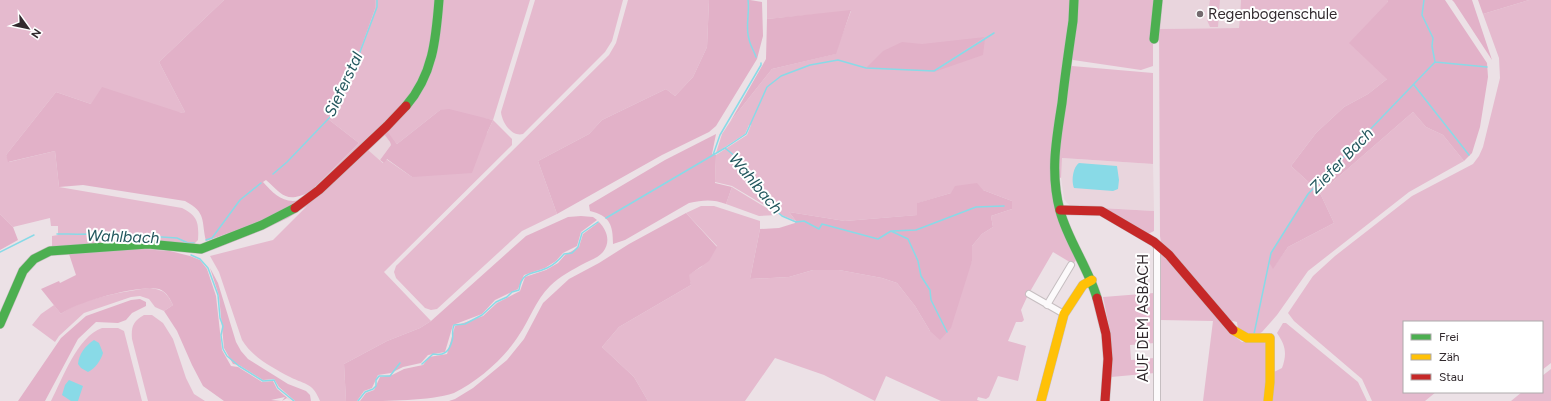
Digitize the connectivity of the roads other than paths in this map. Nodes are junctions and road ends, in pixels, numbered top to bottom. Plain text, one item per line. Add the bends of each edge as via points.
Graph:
1 (439, 0) edge
2 (1074, 0) edge
3 (1158, 0) edge
4 (1154, 40) dead end
5 (1060, 210) junction
6 (1156, 244) junction
7 (1071, 265) dead end
8 (1092, 280) junction
9 (1029, 294) dead end
10 (1047, 305) junction
11 (1064, 314) junction
12 (0, 324) edge
13 (1041, 401) edge
14 (1105, 401) edge
15 (1157, 401) edge
16 (1268, 401) edge

1 - 12 street via 431,60 424,80 414,96 397,115 293,210 209,247 148,244 50,251 34,259 23,271
2 - 5 street via 1054,157
3 - 4 street
5 - 6 street, AUF DEM ASBACH via 1101,211
5 - 8 street
6 - 15 street, AUF DEM ASBACH
6 - 16 street via 1238,335 1253,340 1270,338
7 - 10 street
8 - 11 street via 1083,285
8 - 14 street via 1106,334 1108,359
9 - 10 street
10 - 11 street
11 - 13 street

